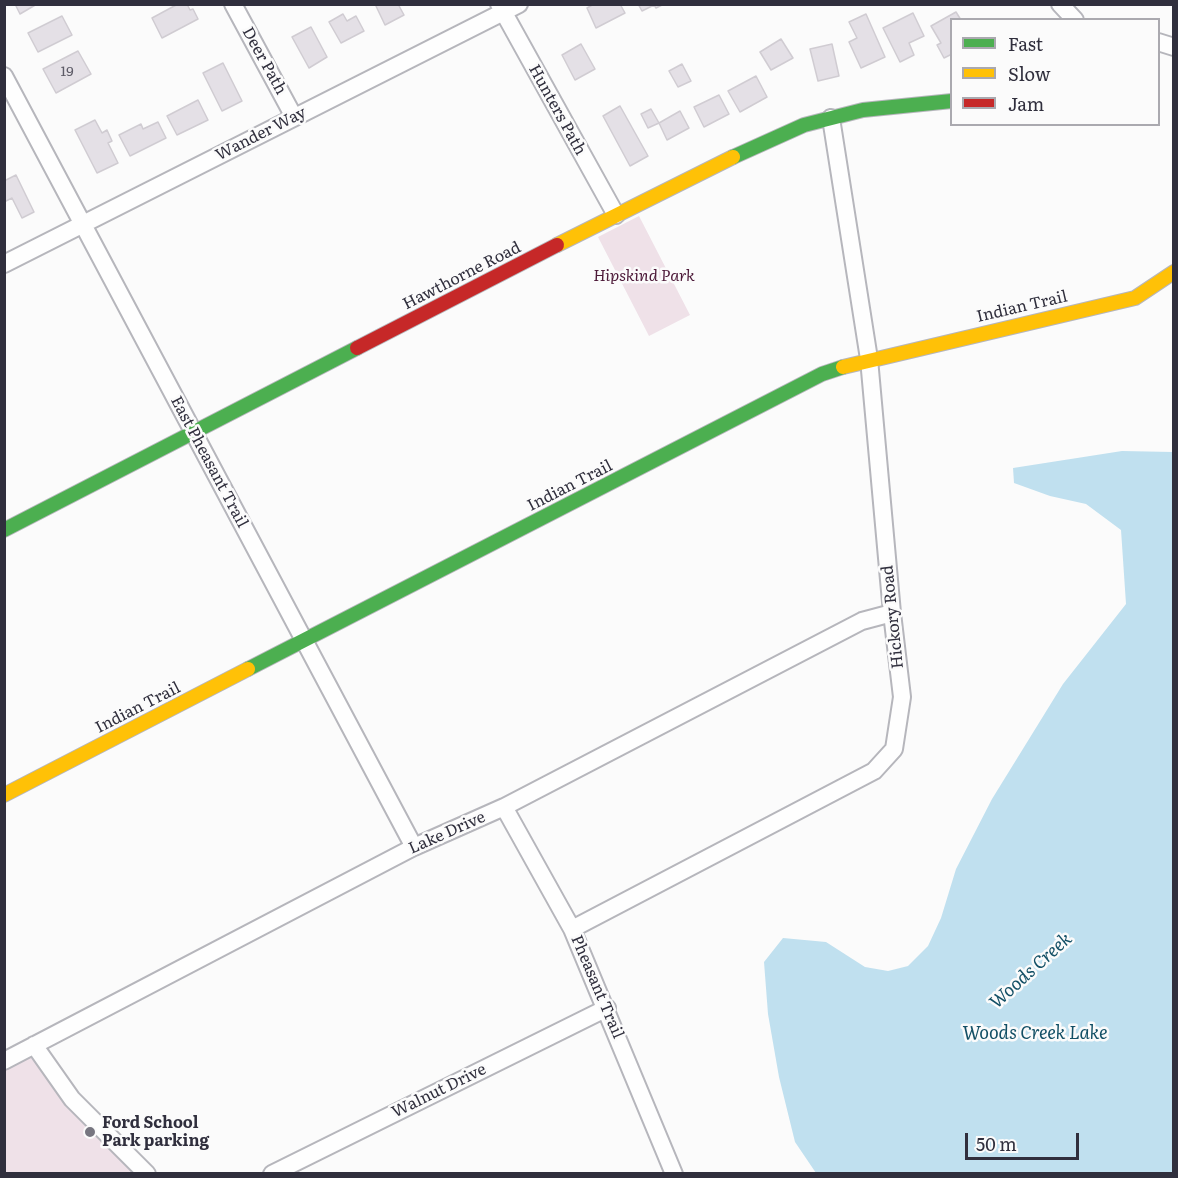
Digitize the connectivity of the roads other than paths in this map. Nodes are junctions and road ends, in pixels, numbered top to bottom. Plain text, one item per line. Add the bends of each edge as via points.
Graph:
1 (233, 4) edge
2 (519, 4) edge
3 (1060, 4) edge
4 (501, 9) edge
5 (1073, 18) edge
6 (4, 76) edge
7 (950, 101) edge
8 (294, 117) junction
9 (831, 118) junction
10 (616, 215) junction
11 (84, 223) junction
12 (4, 264) edge
13 (1173, 272) edge
14 (869, 359) junction
15 (194, 433) junction
16 (4, 530) edge
17 (892, 613) junction
18 (304, 641) junction
19 (4, 795) edge
20 (504, 807) junction
21 (414, 847) junction
22 (572, 929) junction
23 (607, 1008) junction
24 (34, 1045) junction
25 (4, 1060) edge
26 (147, 1173) edge
27 (272, 1173) edge
28 (674, 1173) edge

1 - 8 street, Deer Path
2 - 4 street, Wander Way
3 - 5 street
4 - 8 street, Wander Way
4 - 10 street, Hunters Path
6 - 11 street, East Pheasant Trail
7 - 9 street, Hawthorne Road via 897,105
8 - 11 street, Wander Way
9 - 10 street, Hawthorne Road via 778,135
9 - 14 street, Hickory Road
10 - 15 street, Hawthorne Road
11 - 12 street, Wander Way
11 - 15 street, East Pheasant Trail
13 - 14 street, Indian Trail via 1135,298
14 - 17 street, Hickory Road
14 - 18 street, Indian Trail via 822,374
15 - 16 street, Hawthorne Road
15 - 18 street, East Pheasant Trail
17 - 20 street, Lake Drive via 862,621
17 - 22 street, Hickory Road via 902,697 894,749 874,771
18 - 19 street, Indian Trail
18 - 21 street, East Pheasant Trail
20 - 21 street, Lake Drive
20 - 22 street, Pheasant Trail
21 - 24 street, Lake Drive
22 - 23 street, Pheasant Trail
23 - 27 street, Walnut Drive
23 - 28 street, Pheasant Trail
24 - 25 street, Lake Drive
24 - 26 street via 72,1099

